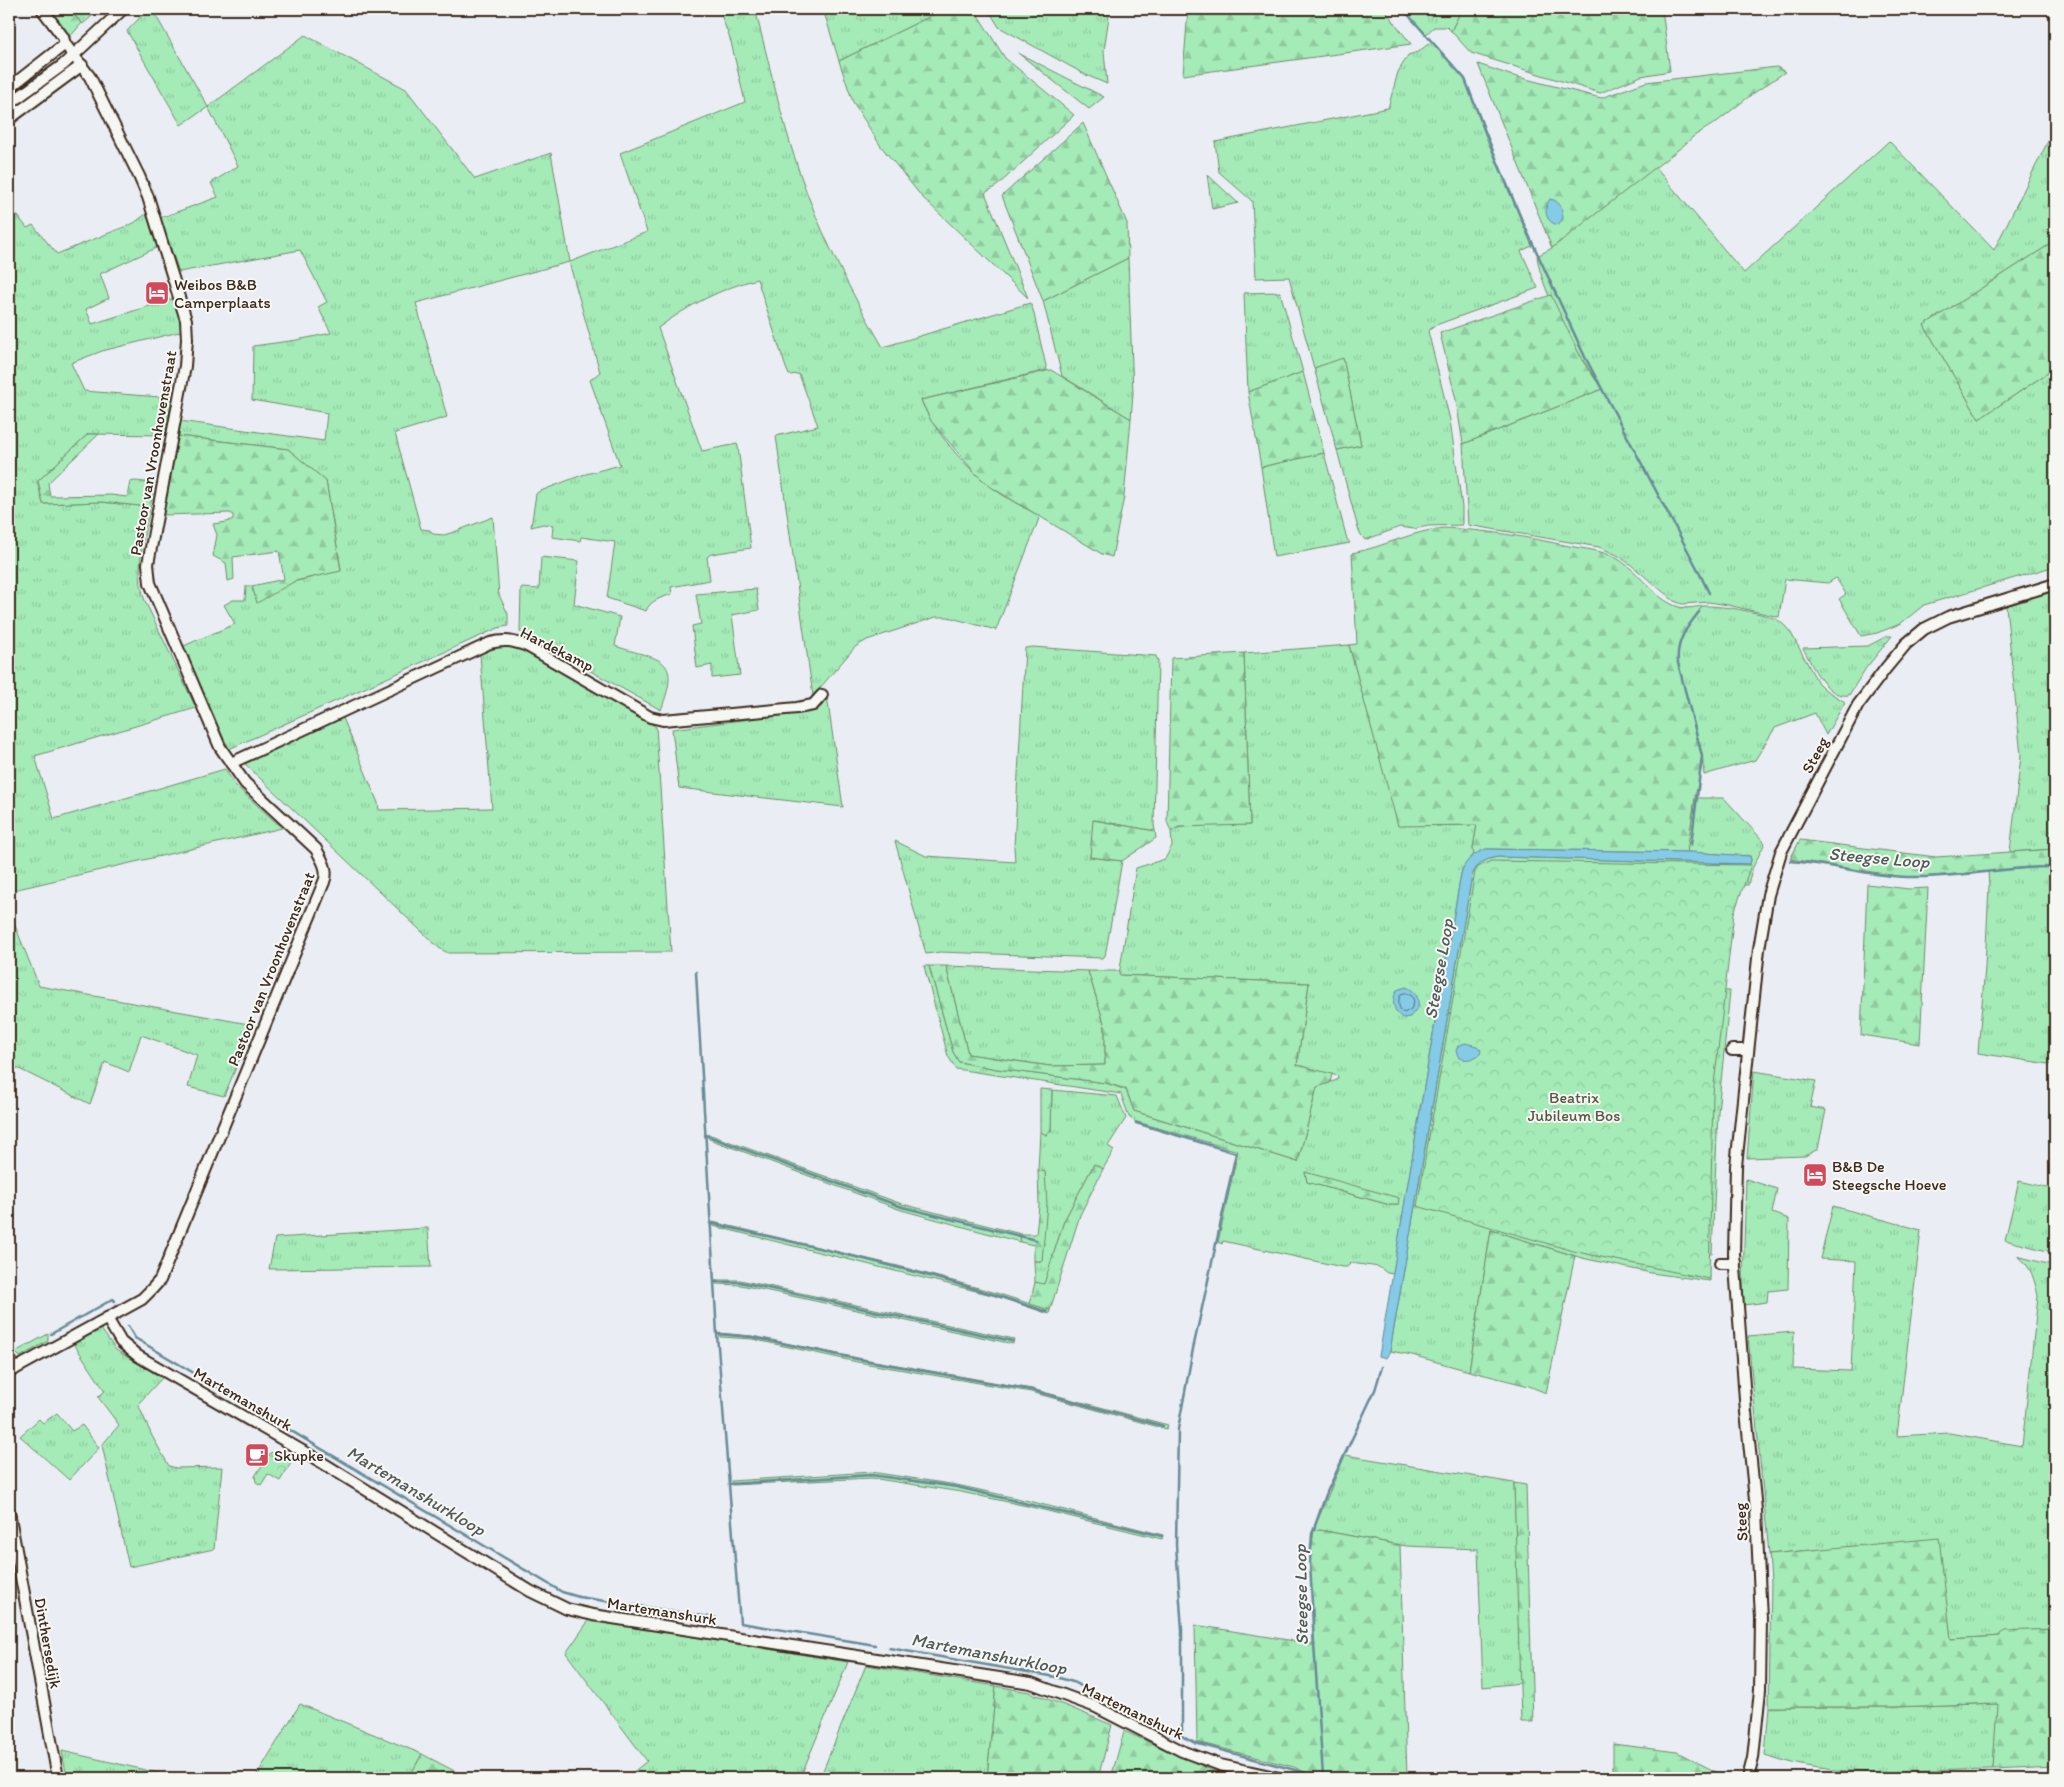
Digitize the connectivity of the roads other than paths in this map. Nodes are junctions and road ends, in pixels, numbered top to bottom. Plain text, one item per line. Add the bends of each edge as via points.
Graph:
1 (42, 9) edge
2 (123, 9) edge
3 (65, 44) junction
4 (74, 56) junction
5 (82, 65) junction
6 (9, 88) edge
7 (9, 104) edge
8 (9, 118) edge
9 (2055, 584) edge
10 (822, 695) dead end
11 (1848, 701) dead end
12 (1858, 705) junction
13 (230, 763) junction
14 (1732, 1050) dead end
15 (1748, 1050) junction
16 (1720, 1263) dead end
17 (1735, 1264) junction
18 (107, 1318) junction
19 (11, 1367) edge
20 (9, 1512) edge
21 (58, 1778) edge
22 (1279, 1778) edge
23 (1748, 1778) edge

1 - 3 street, Pastoor van Vroonhovenstraat
2 - 4 street
3 - 4 street, Pastoor van Vroonhovenstraat
3 - 6 street
4 - 5 street, Pastoor van Vroonhovenstraat
4 - 7 street
5 - 8 street
5 - 13 street, Pastoor van Vroonhovenstraat via 144,186 186,320 185,366 148,574 220,747
9 - 12 street, Steeg via 1948,617 1924,629 1906,644
10 - 13 street, Hardekamp via 813,705 797,708 663,720 650,717 527,646 504,640 490,643
11 - 12 street
12 - 15 street, Steeg via 1780,852 1768,894
13 - 18 street, Pastoor van Vroonhovenstraat via 245,782 316,849 323,861 326,878 162,1275 148,1294
14 - 15 street
15 - 17 street, Steeg via 1736,1166
16 - 17 street
17 - 23 street, Steeg via 1756,1510 1761,1619 1760,1690
18 - 19 street, Pastoor van Vroonhovenstraat
18 - 22 street, Martemanshurk via 121,1342 138,1356 313,1457 530,1591 567,1609 1032,1684 1096,1707 1182,1751 1220,1765
20 - 21 street, Dinthersedijk

